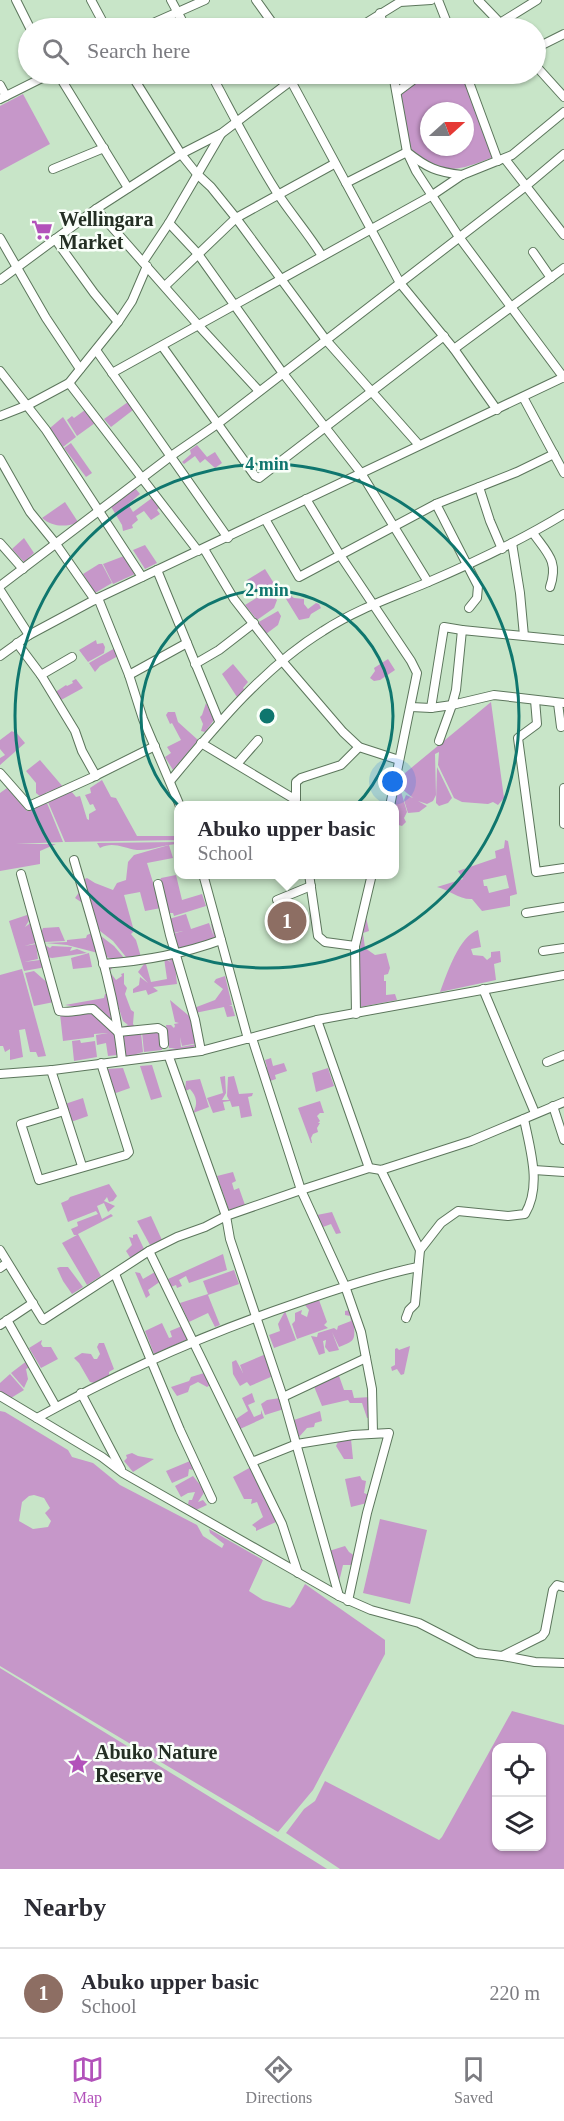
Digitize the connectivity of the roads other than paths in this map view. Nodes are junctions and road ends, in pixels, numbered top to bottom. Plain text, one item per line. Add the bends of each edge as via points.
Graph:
1 (16, 0) edge
2 (91, 0) edge
3 (171, 0) edge
4 (205, 0) edge
5 (256, 0) edge
6 (411, 0) edge
7 (432, 0) edge
8 (438, 0) edge
9 (478, 0) edge
10 (537, 0) edge
11 (178, 12) junction
12 (380, 13) junction
13 (25, 18) edge
14 (101, 18) edge
15 (164, 18) edge
16 (181, 18) edge
17 (269, 18) edge
18 (373, 18) edge
19 (381, 18) edge
20 (445, 18) edge
21 (495, 18) edge
22 (513, 18) edge
23 (564, 34) edge
24 (546, 43) edge
25 (546, 77) edge
26 (30, 84) edge
27 (64, 84) edge
28 (137, 84) edge
29 (216, 84) edge
30 (287, 84) edge
31 (293, 84) edge
32 (395, 84) edge
33 (408, 84) edge
34 (470, 84) edge
35 (0, 85) edge
36 (397, 92) junction
37 (3, 97) edge
38 (564, 97) edge
39 (564, 112) edge
40 (236, 121) junction
41 (222, 133) junction
42 (104, 148) junction
43 (407, 152) junction
44 (181, 154) junction
45 (564, 154) edge
46 (501, 160) junction
47 (334, 164) junction
48 (53, 169) dead end
49 (197, 174) junction
50 (462, 175) junction
51 (346, 183) junction
52 (526, 186) junction
53 (128, 188) junction
54 (278, 194) junction
55 (431, 196) junction
56 (96, 209) junction
57 (236, 218) junction
58 (169, 223) junction
59 (370, 229) junction
60 (564, 235) edge
61 (459, 237) junction
62 (0, 238) edge
63 (55, 239) junction
64 (533, 252) dead end
65 (198, 254) junction
66 (322, 256) junction
67 (145, 264) junction
68 (18, 268) junction
69 (564, 268) edge
70 (551, 278) junction
71 (280, 279) junction
72 (0, 280) edge
73 (400, 283) junction
74 (165, 286) junction
75 (233, 306) junction
76 (510, 308) junction
77 (118, 322) junction
78 (199, 326) junction
79 (444, 336) junction
80 (326, 339) junction
81 (162, 346) junction
82 (454, 349) junction
83 (96, 350) junction
84 (80, 369) junction
85 (0, 371) edge
86 (282, 372) junction
87 (112, 373) junction
88 (564, 378) edge
89 (69, 382) junction
90 (259, 391) junction
91 (372, 392) junction
92 (523, 397) junction
93 (28, 405) junction
94 (497, 410) junction
95 (0, 416) edge
96 (216, 424) junction
97 (326, 427) junction
98 (419, 445) junction
99 (554, 454) junction
100 (171, 456) junction
101 (0, 459) edge
102 (562, 463) edge
103 (361, 473) junction
104 (564, 473) edge
105 (142, 479) junction
106 (479, 487) junction
107 (306, 499) junction
108 (436, 504) junction
109 (99, 510) junction
110 (564, 514) edge
111 (265, 519) junction
112 (393, 526) junction
113 (533, 533) junction
114 (228, 538) junction
115 (0, 543) edge
116 (512, 543) junction
117 (56, 544) junction
118 (502, 549) junction
119 (201, 550) junction
120 (340, 555) junction
121 (467, 564) junction
122 (23, 569) junction
123 (157, 570) junction
124 (142, 577) junction
125 (428, 582) junction
126 (550, 586) dead end
127 (0, 588) edge
128 (97, 599) junction
129 (374, 604) junction
130 (469, 608) dead end
131 (254, 623) junction
132 (462, 630) junction
133 (29, 635) junction
134 (524, 636) junction
135 (564, 640) edge
136 (17, 643) junction
137 (187, 643) junction
138 (0, 657) edge
139 (72, 657) dead end
140 (283, 662) junction
141 (195, 664) junction
142 (42, 675) junction
143 (129, 675) junction
144 (535, 700) junction
145 (561, 703) edge
146 (452, 705) junction
147 (411, 707) junction
148 (431, 708) junction
149 (219, 721) junction
150 (561, 727) dead end
151 (258, 740) dead end
152 (439, 741) dead end
153 (201, 743) junction
154 (155, 746) junction
155 (359, 747) junction
156 (399, 760) junction
157 (237, 764) junction
158 (0, 773) edge
159 (96, 776) junction
160 (171, 780) junction
161 (564, 788) edge
162 (178, 801) edge
163 (293, 801) edge
164 (296, 801) edge
165 (391, 801) edge
166 (564, 824) edge
167 (74, 860) dead end
168 (564, 868) edge
169 (21, 873) dead end
170 (204, 879) edge
171 (310, 879) edge
172 (371, 879) edge
173 (158, 884) dead end
174 (311, 886) junction
175 (277, 900) dead end
176 (564, 907) edge
177 (526, 913) dead end
178 (221, 940) junction
179 (356, 946) junction
180 (564, 948) edge
181 (543, 951) dead end
182 (176, 952) junction
183 (104, 964) junction
184 (564, 975) edge
185 (483, 989) junction
186 (356, 1014) junction
187 (317, 1020) junction
188 (118, 1032) junction
189 (250, 1038) junction
190 (164, 1044) dead end
191 (201, 1051) junction
192 (564, 1055) edge
193 (169, 1057) junction
194 (122, 1060) junction
195 (547, 1062) dead end
196 (101, 1063) junction
197 (51, 1070) junction
198 (0, 1074) edge
199 (564, 1102) edge
200 (553, 1106) junction
201 (64, 1112) junction
202 (535, 1113) junction
203 (524, 1119) junction
204 (564, 1140) edge
205 (82, 1166) junction
206 (369, 1168) junction
207 (381, 1170) junction
208 (534, 1170) junction
209 (564, 1172) edge
210 (301, 1190) junction
211 (226, 1216) junction
212 (0, 1250) edge
213 (420, 1250) junction
214 (149, 1251) junction
215 (8, 1263) junction
216 (418, 1267) junction
217 (0, 1268) edge
218 (115, 1274) junction
219 (345, 1286) junction
220 (33, 1302) junction
221 (257, 1317) junction
222 (406, 1318) dead end
223 (4, 1323) edge
224 (193, 1341) junction
225 (366, 1358) junction
226 (152, 1360) junction
227 (81, 1393) junction
228 (0, 1396) edge
229 (283, 1397) junction
230 (56, 1407) junction
231 (37, 1418) junction
232 (373, 1433) junction
233 (297, 1444) junction
234 (252, 1462) junction
235 (123, 1473) junction
236 (212, 1499) dead end
237 (298, 1572) junction
238 (564, 1587) edge
239 (339, 1596) junction
240 (348, 1601) junction
241 (502, 1656) junction
242 (564, 1663) edge

1 - 13 street
2 - 14 street
3 - 11 street
4 - 11 street
5 - 17 street
6 - 7 street
6 - 12 street
8 - 20 street
9 - 21 street
10 - 22 street
11 - 15 street
11 - 16 street
12 - 18 street
12 - 19 street
23 - 24 street
25 - 38 street
26 - 37 street
27 - 42 street
28 - 44 street
29 - 40 street
30 - 40 street
31 - 47 street
32 - 36 street
33 - 36 street
34 - 46 street
35 - 37 street
36 - 43 street
39 - 46 street
40 - 41 street
40 - 54 street
41 - 44 street
41 - 49 street
42 - 48 street
42 - 53 street
43 - 50 street via 426,167
43 - 51 street
43 - 55 street
44 - 49 street
44 - 53 street
45 - 52 street
46 - 50 street
46 - 52 street
47 - 51 street
47 - 54 street
49 - 57 street
49 - 58 street
50 - 55 street
51 - 59 street
52 - 60 street
52 - 61 street
53 - 56 street
54 - 57 street
54 - 66 street
55 - 59 street
55 - 61 street
56 - 63 street
56 - 67 street
57 - 65 street
57 - 71 street
58 - 65 street
58 - 67 street
59 - 66 street
59 - 73 street
61 - 73 street
61 - 76 street
62 - 68 street
63 - 68 street
63 - 77 street
64 - 70 street
65 - 74 street
65 - 75 street
66 - 71 street
67 - 74 street
67 - 77 street via 132,301
68 - 72 street
68 - 84 street
69 - 70 street
70 - 76 street
71 - 75 street
71 - 80 street
73 - 79 street
73 - 80 street
74 - 78 street
75 - 78 street
75 - 86 street
76 - 82 street
76 - 88 street
77 - 83 street
78 - 81 street
78 - 90 street
79 - 82 street
79 - 91 street
80 - 86 street
80 - 91 street
81 - 87 street
81 - 96 street
82 - 94 street
83 - 84 street
83 - 87 street
84 - 89 street
85 - 93 street
86 - 90 street
86 - 97 street
87 - 100 street
88 - 92 street
89 - 93 street
89 - 105 street
90 - 96 street
91 - 97 street
91 - 98 street
92 - 94 street
92 - 99 street
93 - 95 street
93 - 109 street
94 - 98 street
96 - 97 street via 260,478
96 - 100 street
97 - 103 street
98 - 103 street
99 - 102 street
99 - 106 street
100 - 105 street
100 - 114 street
101 - 117 street via 30,512
102 - 104 street
103 - 107 street
103 - 112 street
105 - 109 street
105 - 119 street
106 - 108 street
106 - 118 street
107 - 111 street
107 - 120 street
108 - 112 street
108 - 121 street
109 - 117 street
109 - 124 street
110 - 113 street
111 - 114 street
111 - 120 street via 298,577
112 - 120 street
112 - 125 street
113 - 116 street
113 - 126 street via 553,565 555,574
114 - 119 street
115 - 122 street
116 - 118 street
116 - 134 street
117 - 122 street
117 - 128 street
118 - 121 street
119 - 123 street
119 - 131 street
120 - 129 street
121 - 125 street
121 - 130 street via 479,591
122 - 127 street
123 - 124 street
123 - 137 street
124 - 128 street
125 - 129 street
127 - 133 street
128 - 133 street
128 - 143 street
129 - 140 street via 321,632
129 - 147 street via 417,674
131 - 140 street
131 - 141 street
132 - 134 street
132 - 146 street
132 - 148 street via 444,627
133 - 136 street
134 - 135 street
136 - 138 street
136 - 142 street
137 - 141 street
137 - 143 street
139 - 142 street
140 - 149 street
140 - 155 street
141 - 149 street
142 - 159 street
143 - 154 street
144 - 145 street
144 - 146 street via 494,695
144 - 168 street via 537,724 518,738 536,873
145 - 150 street
146 - 148 street
146 - 152 street
147 - 148 street
147 - 156 street
149 - 153 street
151 - 157 street
153 - 157 street
153 - 160 street
154 - 159 street
154 - 160 street
155 - 156 street
155 - 164 street via 341,765 296,782
156 - 165 street
157 - 163 street
158 - 159 street via 29,806
160 - 162 street
161 - 166 street
167 - 183 street
169 - 188 street via 59,1011 93,1009
170 - 178 street
171 - 174 street
172 - 179 street
173 - 182 street
174 - 175 street
174 - 179 street via 320,940
176 - 177 street
178 - 182 street
178 - 189 street
179 - 186 street
180 - 181 street
182 - 183 street via 147,960
182 - 191 street
183 - 188 street
184 - 185 street
185 - 186 street
185 - 202 street
186 - 187 street
187 - 189 street
187 - 206 street
188 - 190 street via 158,1028 163,1031
188 - 194 street
189 - 191 street
189 - 210 street
191 - 193 street
192 - 195 street
193 - 194 street
193 - 211 street
194 - 196 street
196 - 197 street
196 - 205 street via 129,1152
197 - 198 street
197 - 201 street
199 - 200 street
200 - 202 street
200 - 204 street
201 - 205 street
201 - 205 street via 21,1124 39,1180
202 - 203 street
203 - 207 street
203 - 208 street
206 - 207 street
206 - 210 street
207 - 213 street
208 - 209 street
208 - 213 street via 531,1204 525,1214 508,1216 458,1210 441,1223
210 - 211 street
210 - 219 street
211 - 214 street
211 - 221 street
212 - 215 street
213 - 216 street
214 - 218 street
214 - 224 street
215 - 217 street
215 - 220 street
216 - 219 street
216 - 222 street via 415,1304
218 - 220 street via 42,1320
218 - 226 street
219 - 221 street
219 - 225 street
220 - 223 street
221 - 224 street
221 - 229 street
223 - 230 street
224 - 226 street
224 - 234 street
225 - 229 street
225 - 232 street via 372,1389
226 - 227 street
226 - 236 street
227 - 230 street
227 - 235 street
228 - 231 street
229 - 233 street
230 - 231 street
231 - 235 street
232 - 233 street
232 - 240 street via 389,1433
233 - 234 street
233 - 239 street
234 - 237 street via 282,1524
235 - 237 street
237 - 239 street
238 - 241 street via 557,1585 553,1590 545,1632
239 - 240 street
240 - 241 street via 419,1623 477,1653
241 - 242 street

